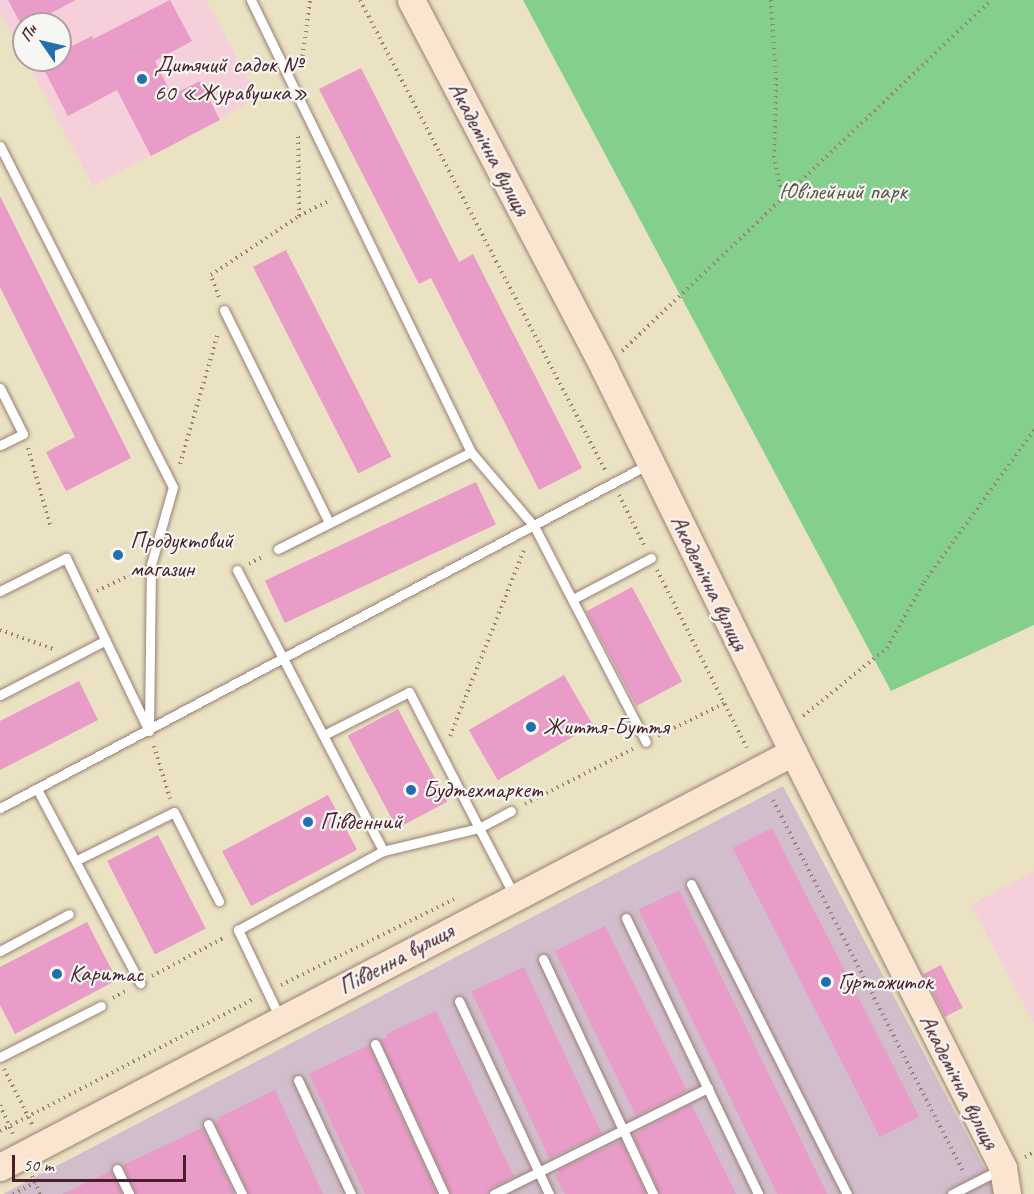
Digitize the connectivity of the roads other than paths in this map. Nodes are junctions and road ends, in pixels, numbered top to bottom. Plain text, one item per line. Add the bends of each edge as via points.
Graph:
1 (251, 0) edge
2 (411, 0) edge
3 (0, 146) edge
4 (224, 310) road end
5 (0, 387) edge
6 (0, 446) edge
7 (471, 452) junction
8 (651, 463) junction
9 (329, 522) junction
10 (534, 526) junction
11 (278, 549) road end
12 (651, 558) road end
13 (237, 570) road end
14 (0, 591) edge
15 (573, 599) junction
16 (106, 640) junction
17 (285, 658) junction
18 (0, 695) edge
19 (149, 731) junction
20 (324, 735) junction
21 (646, 742) road end
22 (788, 742) junction
23 (38, 789) junction
24 (0, 808) edge
25 (511, 812) road end
26 (479, 828) junction
27 (383, 851) junction
28 (77, 860) junction
29 (691, 884) dead end
30 (516, 897) junction
31 (219, 901) dead end
32 (69, 914) dead end
33 (626, 918) dead end
34 (0, 951) edge
35 (543, 959) dead end
36 (140, 982) road end
37 (459, 1001) dead end
38 (101, 1006) road end
39 (281, 1020) junction
40 (375, 1044) dead end
41 (0, 1059) edge
42 (298, 1080) dead end
43 (708, 1088) junction
44 (208, 1124) dead end
45 (622, 1130) junction
46 (0, 1167) edge
47 (117, 1169) dead end
48 (539, 1172) junction
49 (1005, 1181) edge
50 (129, 1194) edge
51 (242, 1194) edge
52 (351, 1194) edge
53 (444, 1194) edge
54 (494, 1194) edge
55 (549, 1194) edge
56 (653, 1194) edge
57 (758, 1194) edge
58 (847, 1194) edge
59 (952, 1194) edge

1 - 7 lane
2 - 8 street, Академічна вулиця
3 - 19 lane via 173,487 151,565
4 - 9 lane
5 - 6 lane via 23,434
7 - 9 lane
7 - 10 lane
8 - 10 lane
8 - 22 street, Академічна вулиця
9 - 11 lane
10 - 15 lane
10 - 17 lane
12 - 15 lane
13 - 17 lane
14 - 16 lane via 66,558
15 - 21 lane
16 - 18 lane
16 - 19 lane
17 - 19 lane
17 - 20 lane
19 - 23 lane
20 - 26 lane via 409,692
20 - 27 lane
22 - 30 street, Південна вулиця
22 - 49 street, Академічна вулиця
23 - 24 lane
23 - 28 lane
25 - 26 lane
26 - 27 lane
26 - 30 lane
27 - 39 lane via 238,930
28 - 31 lane via 174,812
28 - 36 lane
29 - 58 lane
30 - 39 street, Південна вулиця
32 - 34 lane
33 - 43 lane
35 - 45 lane
37 - 48 lane
38 - 41 lane
39 - 46 street, Південна вулиця
40 - 53 lane
42 - 52 lane
43 - 45 lane
43 - 57 lane
44 - 51 lane
45 - 48 lane
45 - 56 lane
47 - 50 lane
48 - 54 lane
48 - 55 lane
49 - 59 lane via 970,1184

